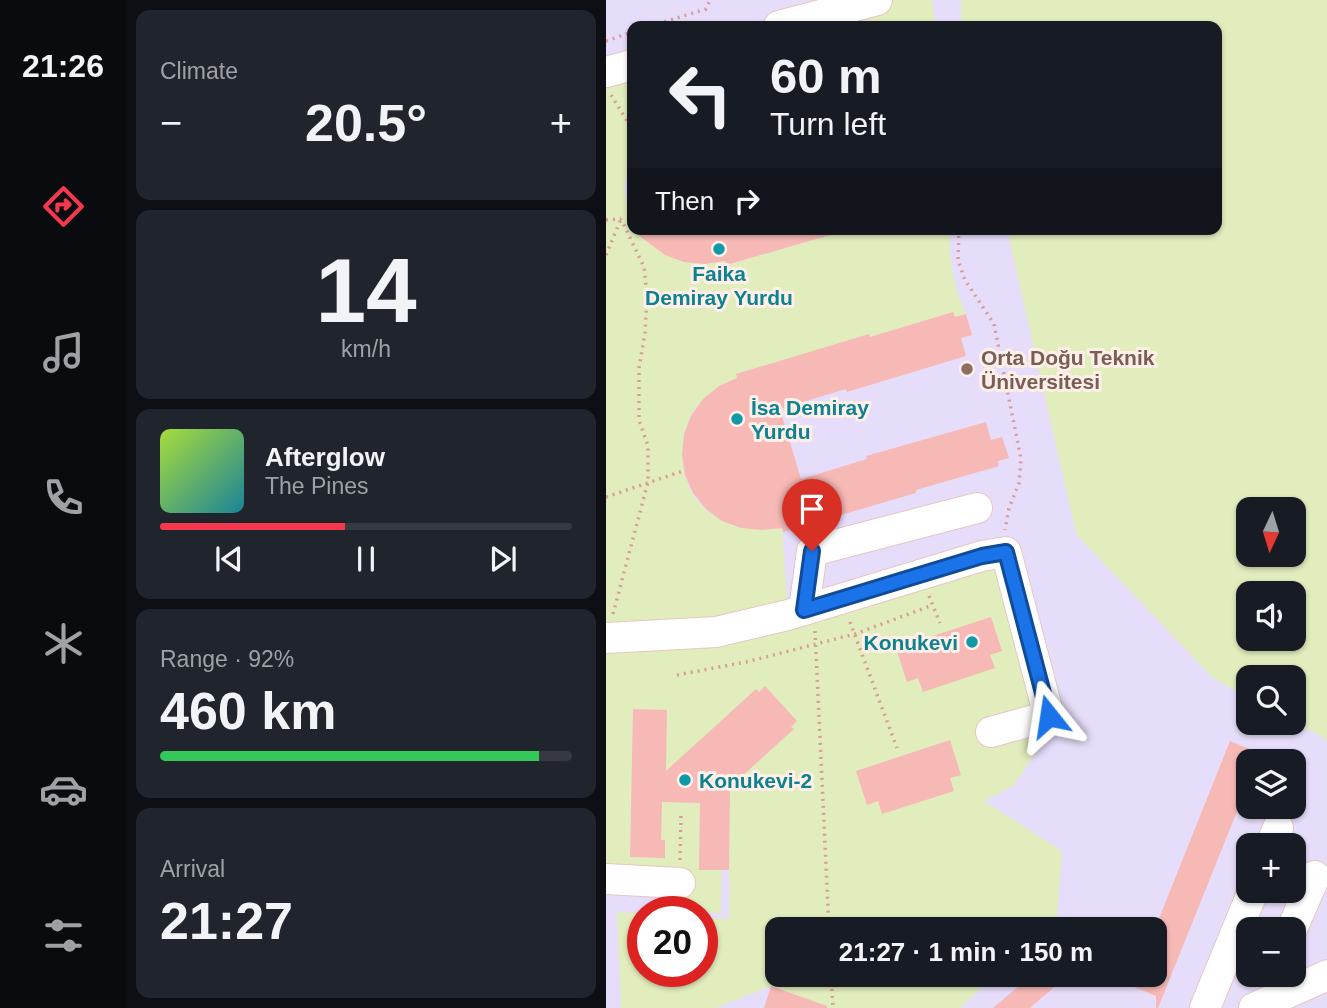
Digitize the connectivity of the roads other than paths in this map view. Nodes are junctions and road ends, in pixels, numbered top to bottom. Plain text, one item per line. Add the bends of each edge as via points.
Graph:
1 (877, 0) edge
2 (798, 21) edge
3 (627, 66) edge
4 (606, 72) edge
5 (977, 508) dead end
6 (820, 605) junction
7 (608, 630) edge
8 (991, 732) dead end
9 (1315, 876) dead end
10 (606, 879) edge
11 (680, 883) road end
12 (1248, 903) edge
13 (1297, 917) edge
14 (1328, 975) edge
15 (1266, 994) edge
16 (1205, 1008) edge

1 - 2 street
3 - 4 street
5 - 6 street via 812,551
6 - 7 street via 716,632
6 - 8 street via 1006,552 1049,716
9 - 13 street
10 - 11 street
12 - 16 street
14 - 15 street

